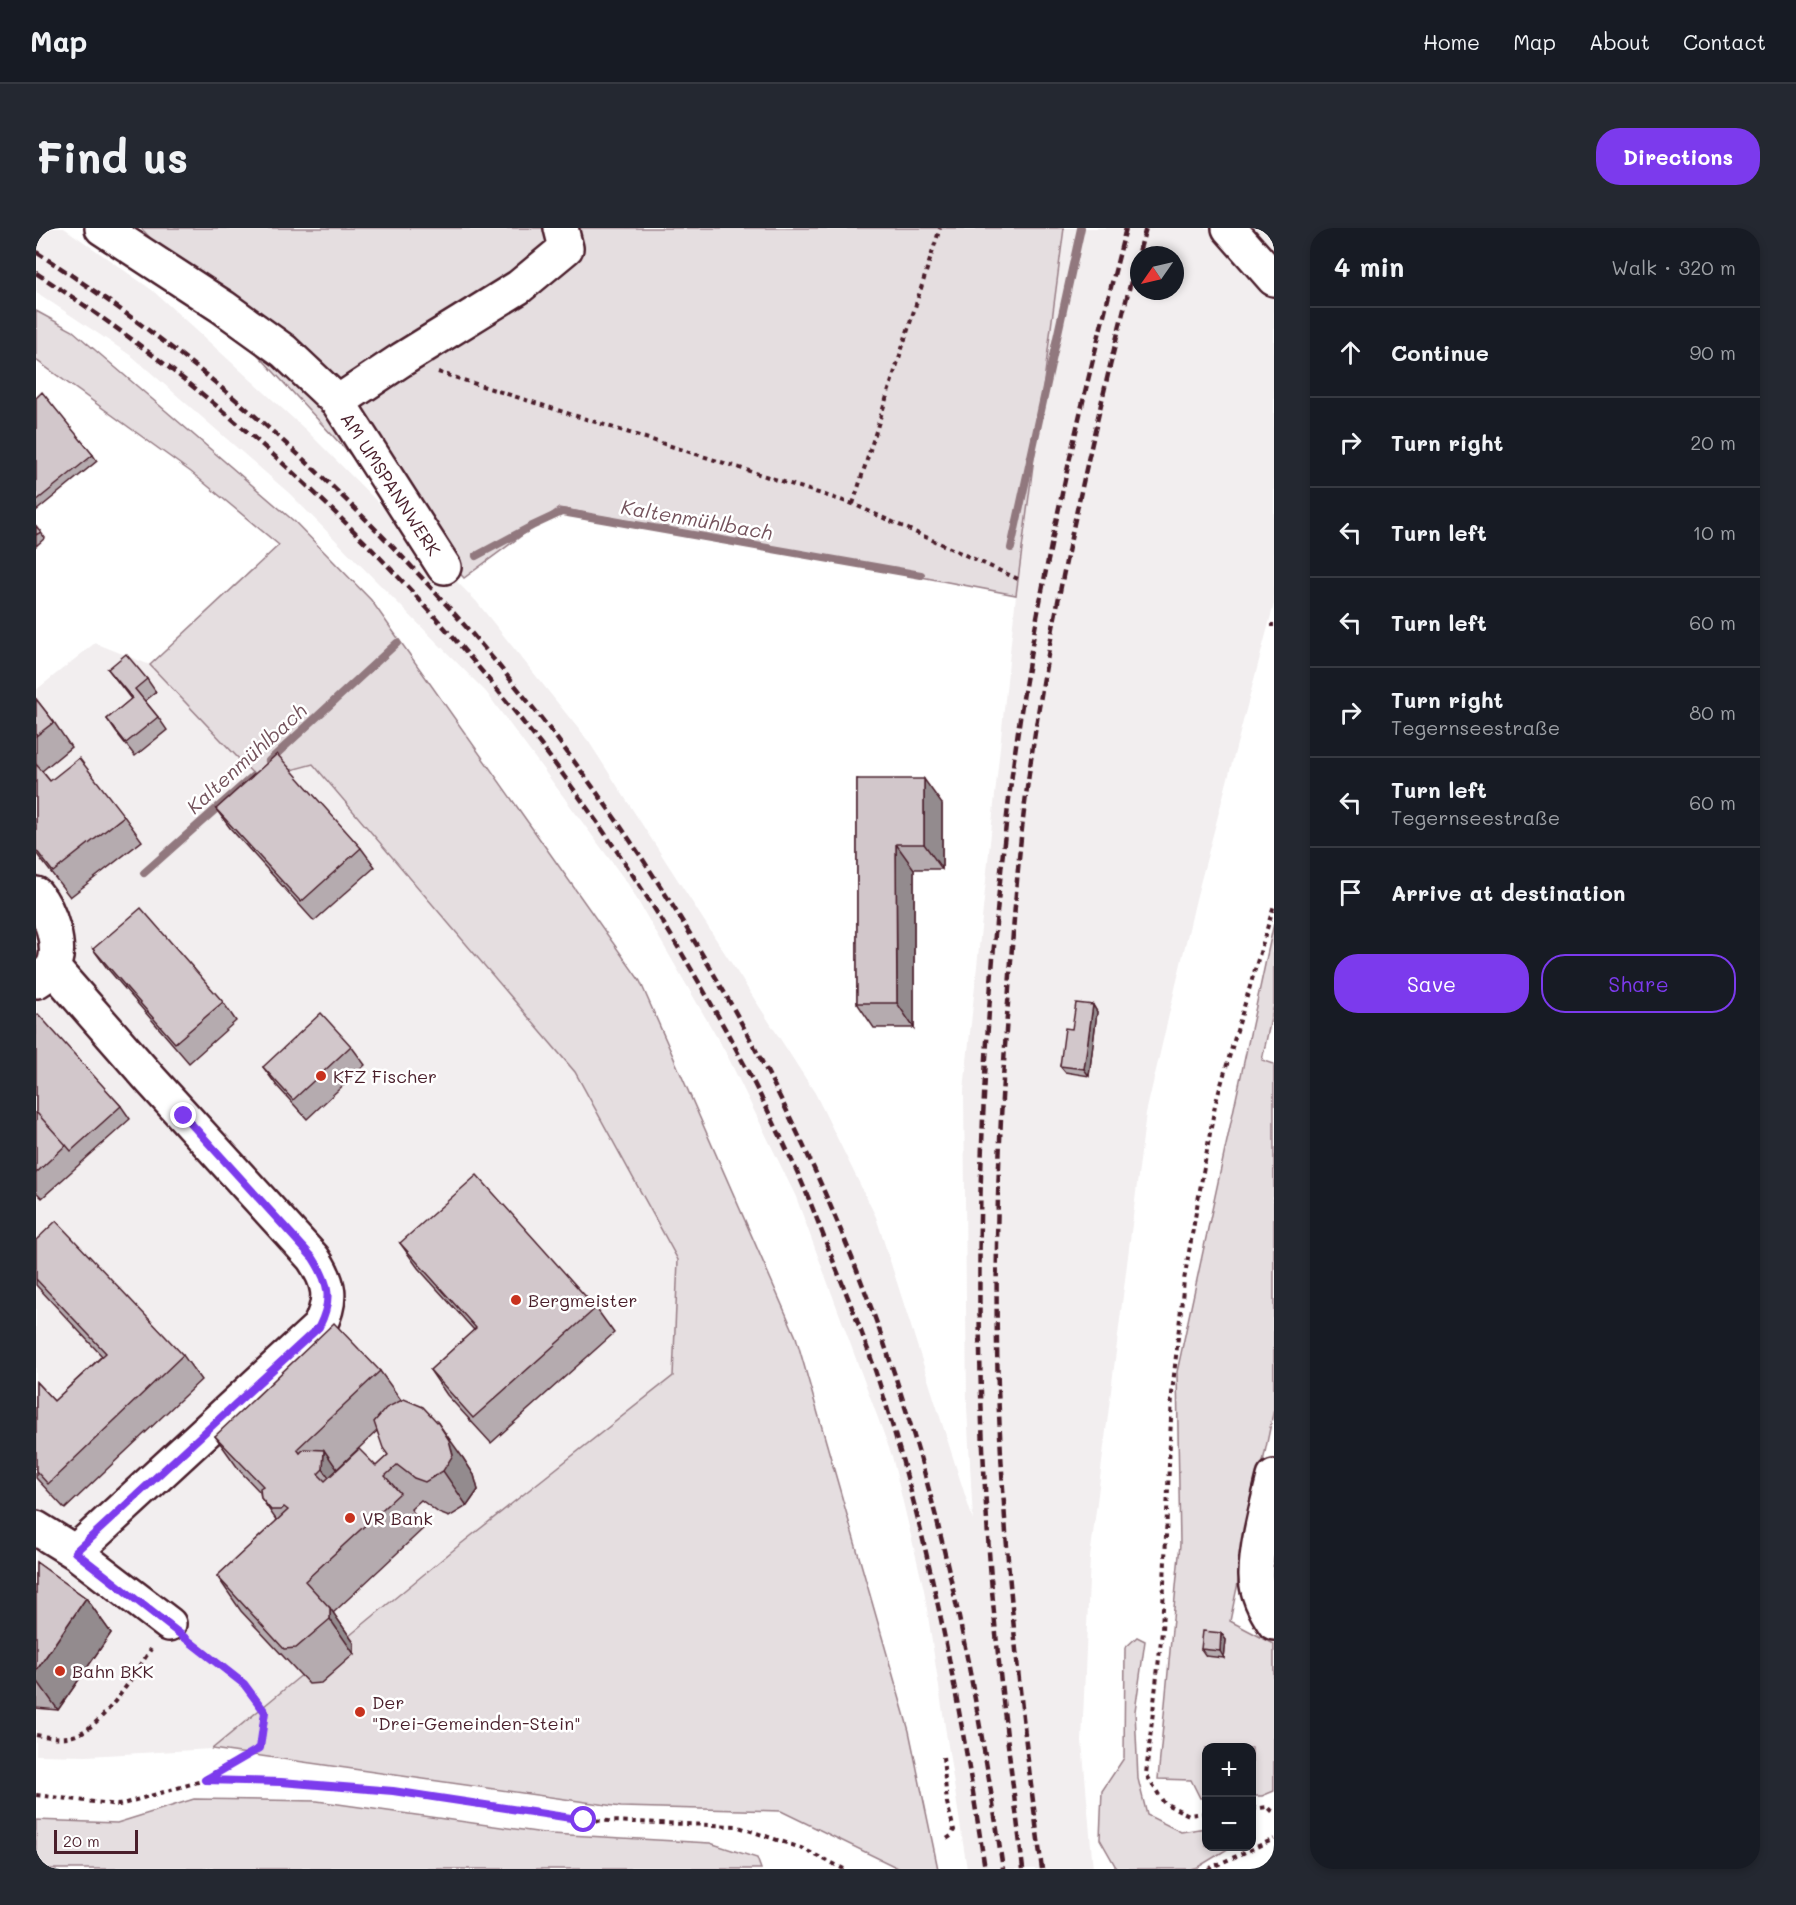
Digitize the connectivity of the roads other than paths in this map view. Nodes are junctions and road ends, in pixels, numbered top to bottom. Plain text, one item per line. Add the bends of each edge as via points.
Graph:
1 (102, 228) edge
2 (561, 228) edge
3 (1229, 228) edge
4 (1274, 279) edge
5 (338, 402) junction
6 (444, 567) dead end
7 (36, 894) edge
8 (44, 975) edge
9 (1274, 1477) edge
10 (36, 1528) edge
11 (75, 1552) junction
12 (1274, 1623) edge
13 (169, 1624) road end

1 - 5 street, AM UMSPANNWERK via 284,351
2 - 5 street via 566,248 519,287
3 - 4 street
5 - 6 street, AM UMSPANNWERK
7 - 8 street via 55,935 55,953
8 - 11 street via 151,1080 313,1258 328,1292 328,1310 319,1327
9 - 12 street via 1256,1576 1262,1604
10 - 11 street
11 - 13 street

